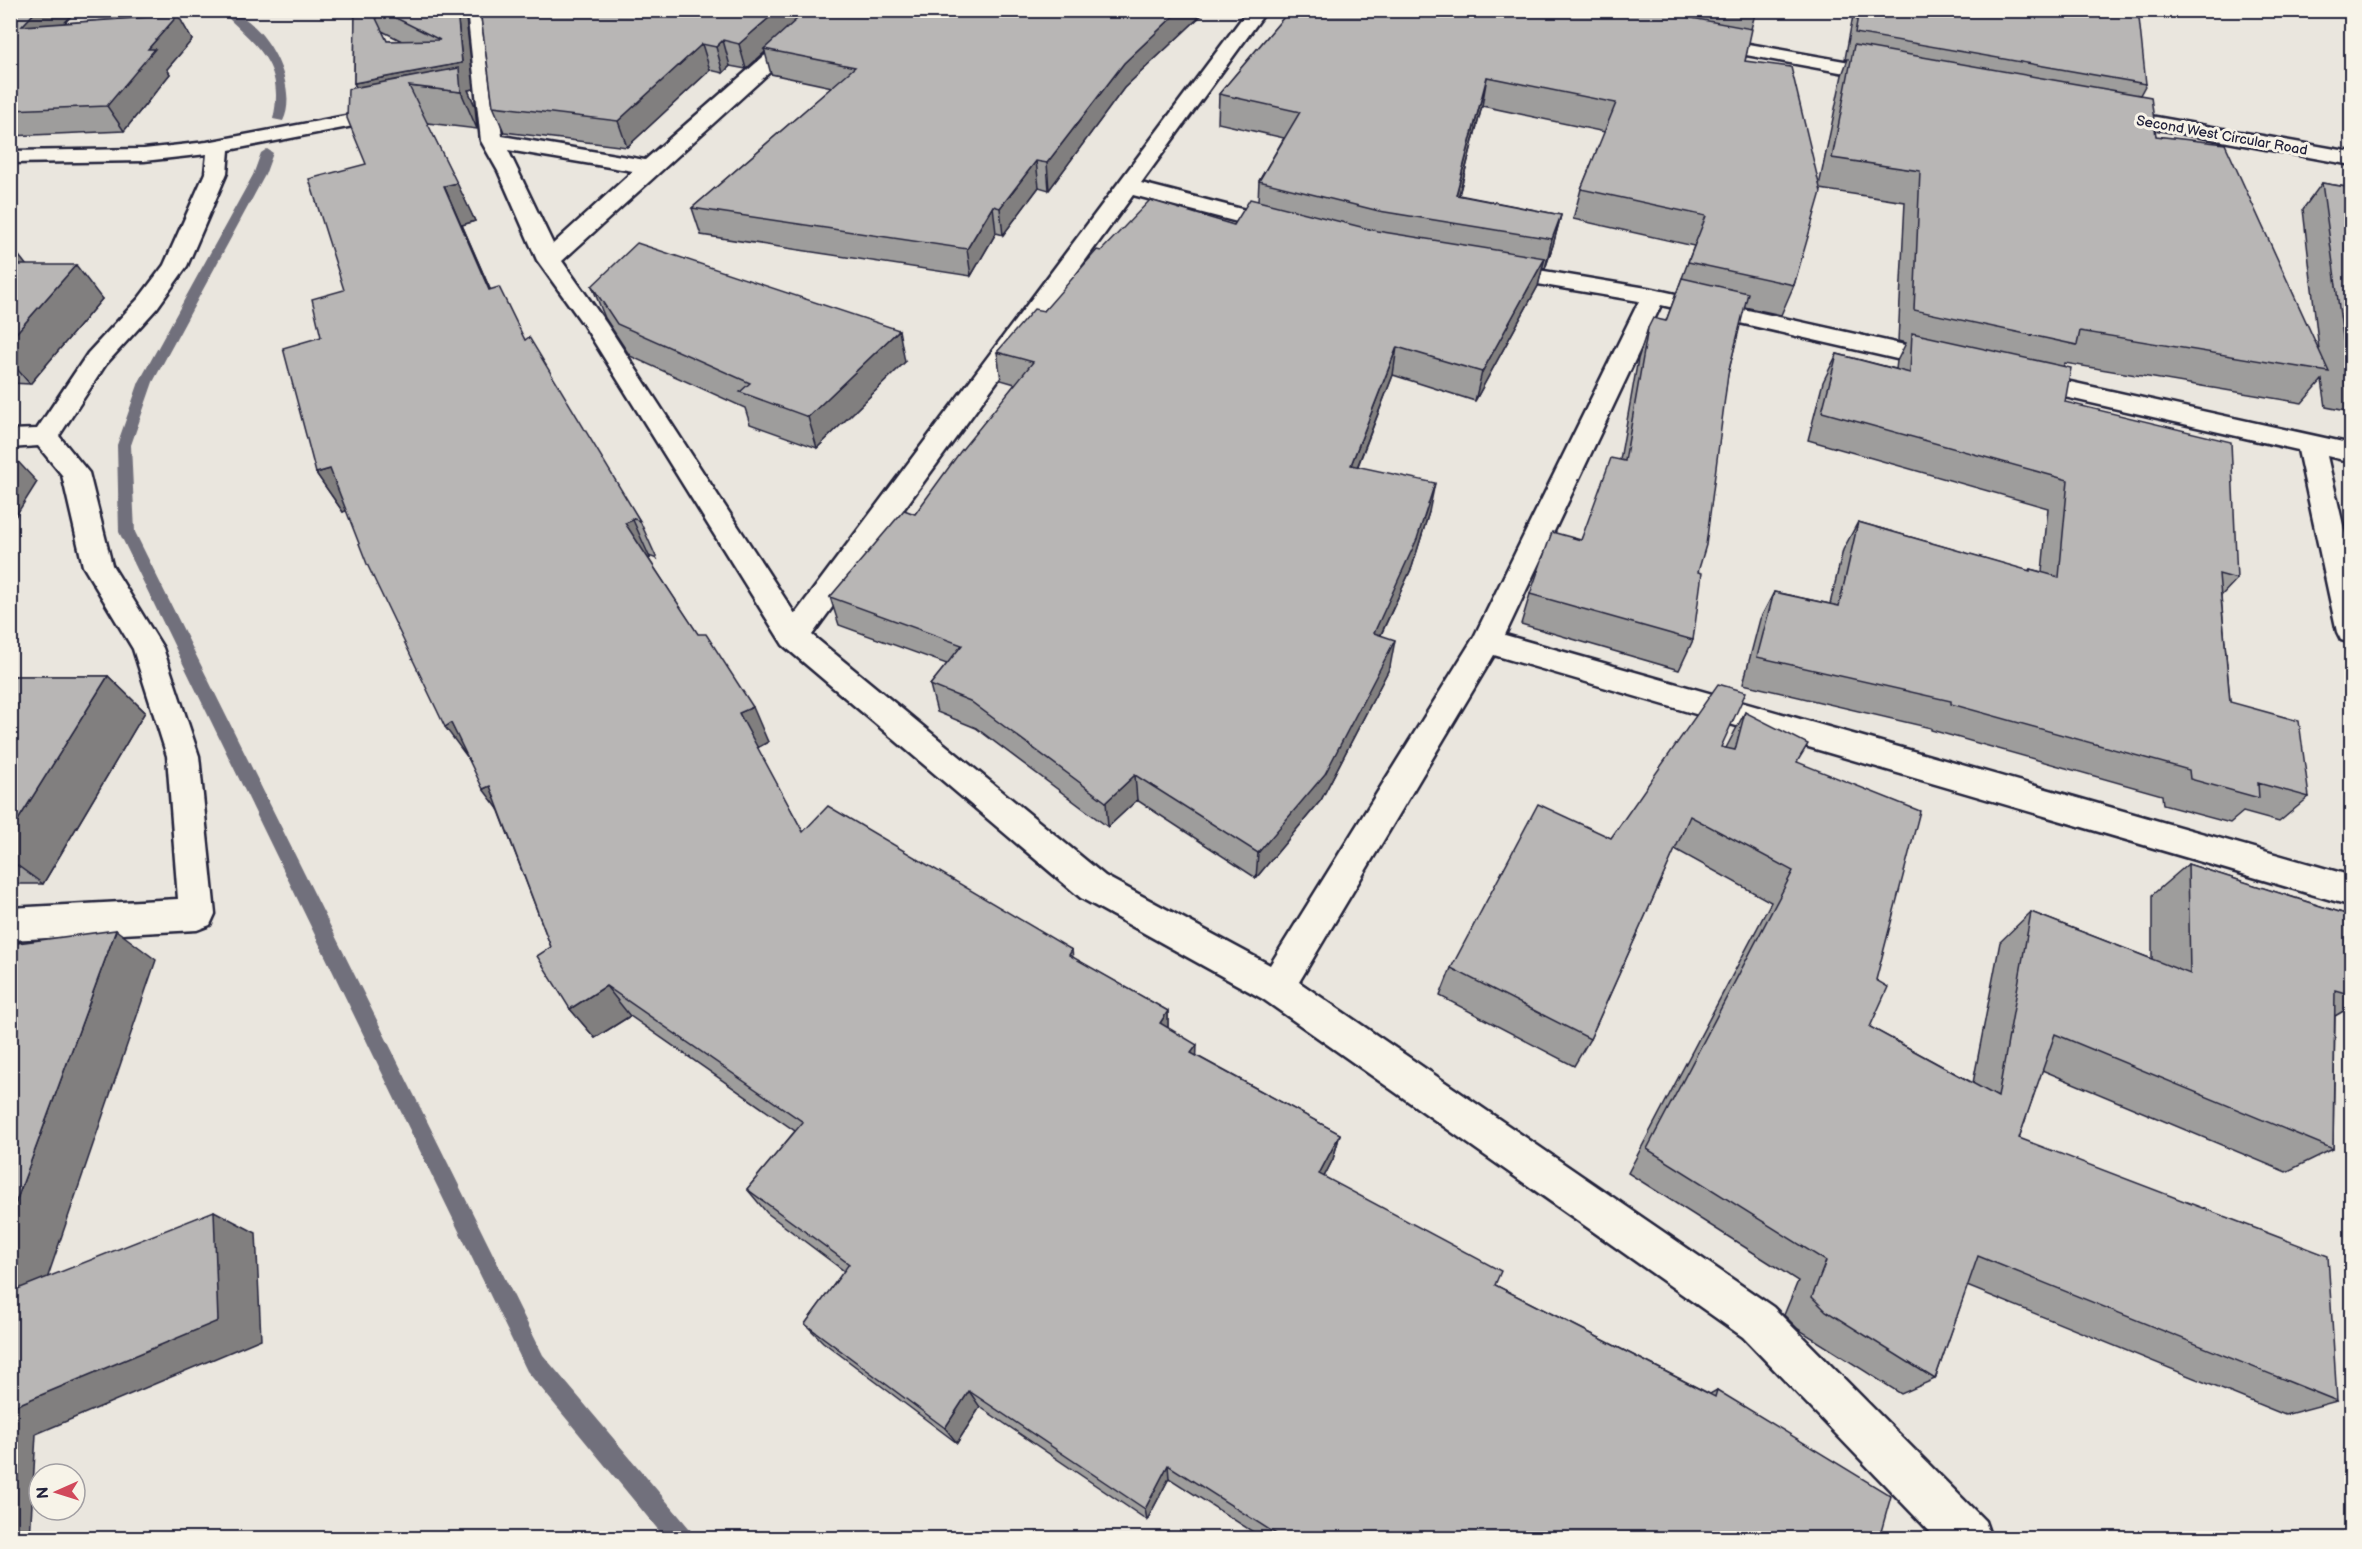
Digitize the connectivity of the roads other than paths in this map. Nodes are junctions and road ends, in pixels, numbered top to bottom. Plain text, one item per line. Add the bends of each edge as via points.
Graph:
1 (476, 10) edge
2 (829, 10) edge
3 (1258, 10) edge
4 (1684, 38) edge
5 (1906, 78) edge
6 (416, 108) edge
7 (2094, 112) edge
8 (492, 141) junction
9 (219, 146) junction
10 (10, 157) edge
11 (2352, 159) edge
12 (650, 167) junction
13 (1126, 186) junction
14 (1306, 233) edge
15 (549, 260) junction
16 (1478, 267) edge
17 (1653, 296) junction
18 (1964, 366) edge
19 (1999, 374) edge
20 (45, 437) junction
21 (10, 439) edge
22 (2310, 443) junction
23 (2352, 453) edge
24 (2352, 632) edge
25 (794, 637) junction
26 (1487, 642) junction
27 (2352, 891) edge
28 (10, 924) edge
29 (1276, 987) junction
30 (1968, 1539) edge

1 - 8 street via 474,97
2 - 12 street
3 - 13 street
4 - 5 street
6 - 9 street
7 - 11 street, Second West Circular Road
8 - 12 street
8 - 15 street
9 - 10 street via 144,155
9 - 20 street via 216,172 175,266 148,303 97,359
12 - 15 street
13 - 14 street
13 - 25 street
15 - 25 street
16 - 17 street
17 - 18 street
17 - 26 street
19 - 22 street
20 - 21 street
20 - 28 street via 75,473 98,567 148,648 180,745 197,914
22 - 23 street
22 - 24 street
25 - 29 street via 1093,887
26 - 27 street
26 - 29 street
29 - 30 street via 1758,1322

